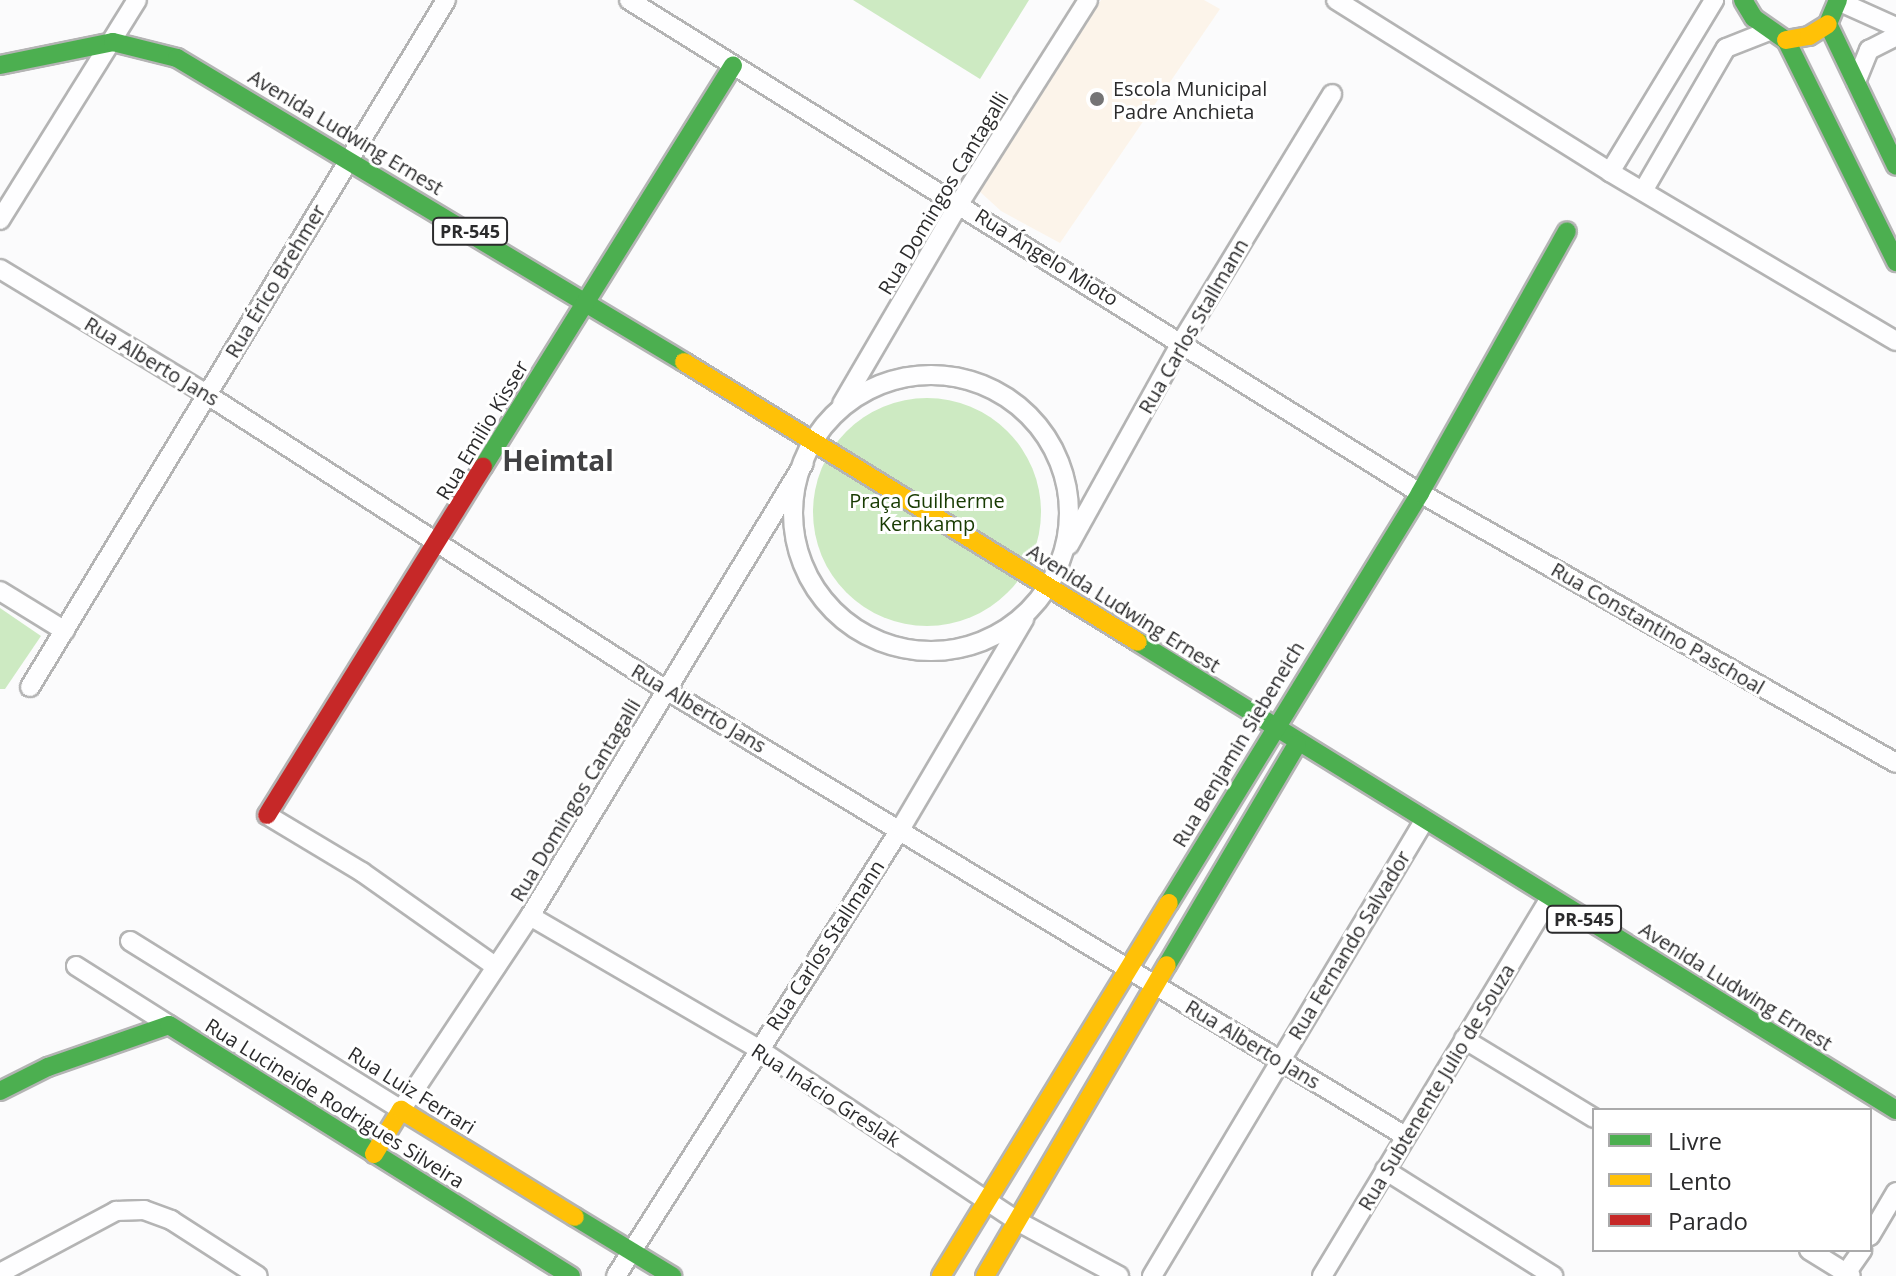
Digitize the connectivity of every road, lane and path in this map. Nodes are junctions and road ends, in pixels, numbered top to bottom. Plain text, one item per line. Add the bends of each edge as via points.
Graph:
1 (446, 0) edge
2 (629, 0) edge
3 (1088, 0) edge
4 (1336, 0) edge
5 (1714, 0) edge
6 (1743, 0) edge
7 (1838, 0) edge
8 (132, 3) edge
9 (1828, 24) junction
10 (1896, 27) edge
11 (1769, 31) junction
12 (1896, 36) edge
13 (1786, 40) junction
14 (113, 42) junction
15 (0, 65) edge
16 (733, 66) junction
17 (1856, 82) junction
18 (1332, 94) dead end
19 (350, 159) junction
20 (1896, 166) edge
21 (1610, 172) junction
22 (1643, 191) junction
23 (960, 202) junction
24 (0, 220) edge
25 (1567, 231) dead end
26 (1896, 262) edge
27 (0, 269) edge
28 (585, 301) junction
29 (1182, 341) junction
30 (1896, 341) edge
31 (206, 394) junction
32 (839, 410) junction
33 (818, 444) junction
34 (804, 463) junction
35 (1420, 493) junction
36 (440, 544) junction
37 (1060, 561) junction
38 (1049, 586) junction
39 (0, 591) edge
40 (1028, 611) junction
41 (65, 631) junction
42 (30, 687) dead end
43 (668, 691) junction
44 (1272, 728) junction
45 (1297, 744) junction
46 (1896, 763) edge
47 (267, 815) joint
48 (1424, 821) junction
49 (901, 828) junction
50 (1550, 898) junction
51 (530, 916) junction
52 (130, 941) dead end
53 (76, 966) dead end
54 (496, 967) junction
55 (1128, 968) junction
56 (1152, 983) junction
57 (169, 1025) junction
58 (1464, 1039) junction
59 (757, 1048) junction
60 (1280, 1060) junction
61 (0, 1091) edge
62 (401, 1110) junction
63 (1896, 1110) edge
64 (1592, 1117) edge
65 (1405, 1136) junction
66 (374, 1154) junction
67 (1385, 1170) junction
68 (1896, 1192) edge
69 (986, 1201) junction
70 (1017, 1221) junction
71 (1872, 1233) edge
72 (632, 1251) junction
73 (1812, 1252) edge
74 (1861, 1252) edge
75 (0, 1273) edge
76 (1848, 1275) edge
77 (258, 1276) edge
78 (571, 1276) edge
79 (616, 1276) edge
80 (672, 1276) edge
81 (941, 1276) edge
82 (985, 1276) edge
83 (1119, 1276) edge
84 (1152, 1276) edge
85 (1322, 1276) edge
86 (1553, 1276) edge

1 - 19 street, Rua Érico Brehmer
2 - 16 street, Rua Ángelo Mioto
3 - 23 street, Rua Domingos Cantagalli
4 - 21 street
5 - 21 street
6 - 11 main road
7 - 9 main road
7 - 10 street
8 - 14 street
9 - 13 main road via 1809,36
9 - 17 main road
11 - 13 main road
11 - 22 street via 1726,48
12 - 17 street via 1869,50
13 - 26 main road
14 - 15 main road, PR-545
14 - 19 main road, Avenida Ludwing Ernest / PR-545 via 177,58
14 - 24 street
16 - 23 street, Rua Ángelo Mioto
16 - 28 main road, Rua Emilio Kisser
17 - 20 main road
18 - 29 street, Rua Carlos Stallmann
19 - 28 main road, Avenida Ludwing Ernest / PR-545
19 - 31 street, Rua Érico Brehmer
21 - 22 street
22 - 30 street
23 - 29 street, Rua Ángelo Mioto
23 - 32 street, Rua Domingos Cantagalli
25 - 35 main road, Rua Benjamin Siebeneich
27 - 31 street, Rua Alberto Jans
28 - 33 main road, Avenida Ludwing Ernest / PR-545
28 - 36 main road, Rua Emilio Kisser
29 - 35 street, Rua Ángelo Mioto
29 - 37 street, Rua Carlos Stallmann
31 - 36 street, Rua Alberto Jans
31 - 41 street, Rua Érico Brehmer
32 - 33 street, Rua Domingos Cantagalli
32 - 37 street via 873,388 924,375 973,381 1012,401 1036,424 1060,464 1069,506
33 - 34 street, Rua Domingos Cantagalli
33 - 38 main road, Avenida Ludwing Ernest / PR-545
34 - 40 street via 793,513 797,547 808,576 846,623 879,641 927,652 985,640
34 - 43 street, Rua Domingos Cantagalli
35 - 44 main road, Rua Benjamin Siebeneich
35 - 46 street, Rua Constantino Paschoal
36 - 43 street, Rua Alberto Jans
36 - 47 main road, Rua Emilio Kisser
37 - 38 street
38 - 40 street
38 - 44 main road, Avenida Ludwing Ernest / PR-545
39 - 41 street
40 - 49 street, Rua Carlos Stallmann
41 - 42 street, Rua Érico Brehmer
43 - 49 street, Rua Alberto Jans
43 - 51 street, Rua Domingos Cantagalli
44 - 45 main road, Avenida Ludwing Ernest / PR-545
44 - 55 main road, Rua Benjamin Siebeneich
45 - 48 main road, Avenida Ludwing Ernest / PR-545
45 - 56 main road
47 - 54 street via 362,872
48 - 50 main road, Avenida Ludwing Ernest / PR-545
48 - 60 street, Rua Fernando Salvador
49 - 55 street, Rua Alberto Jans
49 - 59 street, Rua Carlos Stallmann
50 - 58 street, Rua Subtenente Julio de Souza
50 - 63 main road, Avenida Ludwing Ernest / PR-545
51 - 54 street, Rua Domingos Cantagalli
51 - 59 street, Rua Inácio Greslak
52 - 62 street, Rua Luiz Ferrari
53 - 57 street, Rua Lucineide Rodrigues Silveira
54 - 62 street, Rua Domingos Cantagalli
55 - 56 street, Rua Alberto Jans
55 - 69 main road, Rua Benjamin Siebeneich
56 - 60 street, Rua Alberto Jans
56 - 70 main road
57 - 61 main road via 48,1067
57 - 66 main road, Rua Lucineide Rodrigues Silveira
58 - 64 street
58 - 65 street, Rua Subtenente Julio de Souza
59 - 69 street, Rua Inácio Greslak
59 - 72 street, Rua Carlos Stallmann
60 - 65 street, Rua Alberto Jans
60 - 84 street, Rua Fernando Salvador
62 - 66 main road, Rua Domingos Cantagalli
62 - 72 main road, Rua Luiz Ferrari
65 - 67 street, Rua Subtenente Julio de Souza
66 - 78 main road, Rua Lucineide Rodrigues Silveira
67 - 85 street, Rua Subtenente Julio de Souza
67 - 86 street
68 - 71 street
69 - 70 street, Rua Inácio Greslak
69 - 81 main road, Rua Benjamin Siebeneich
70 - 82 main road
70 - 83 street, Rua Inácio Greslak
72 - 79 street, Rua Carlos Stallmann
72 - 80 main road, Rua Luiz Ferrari
73 - 76 street
74 - 76 street
75 - 77 street via 116,1211 144,1210 171,1220

